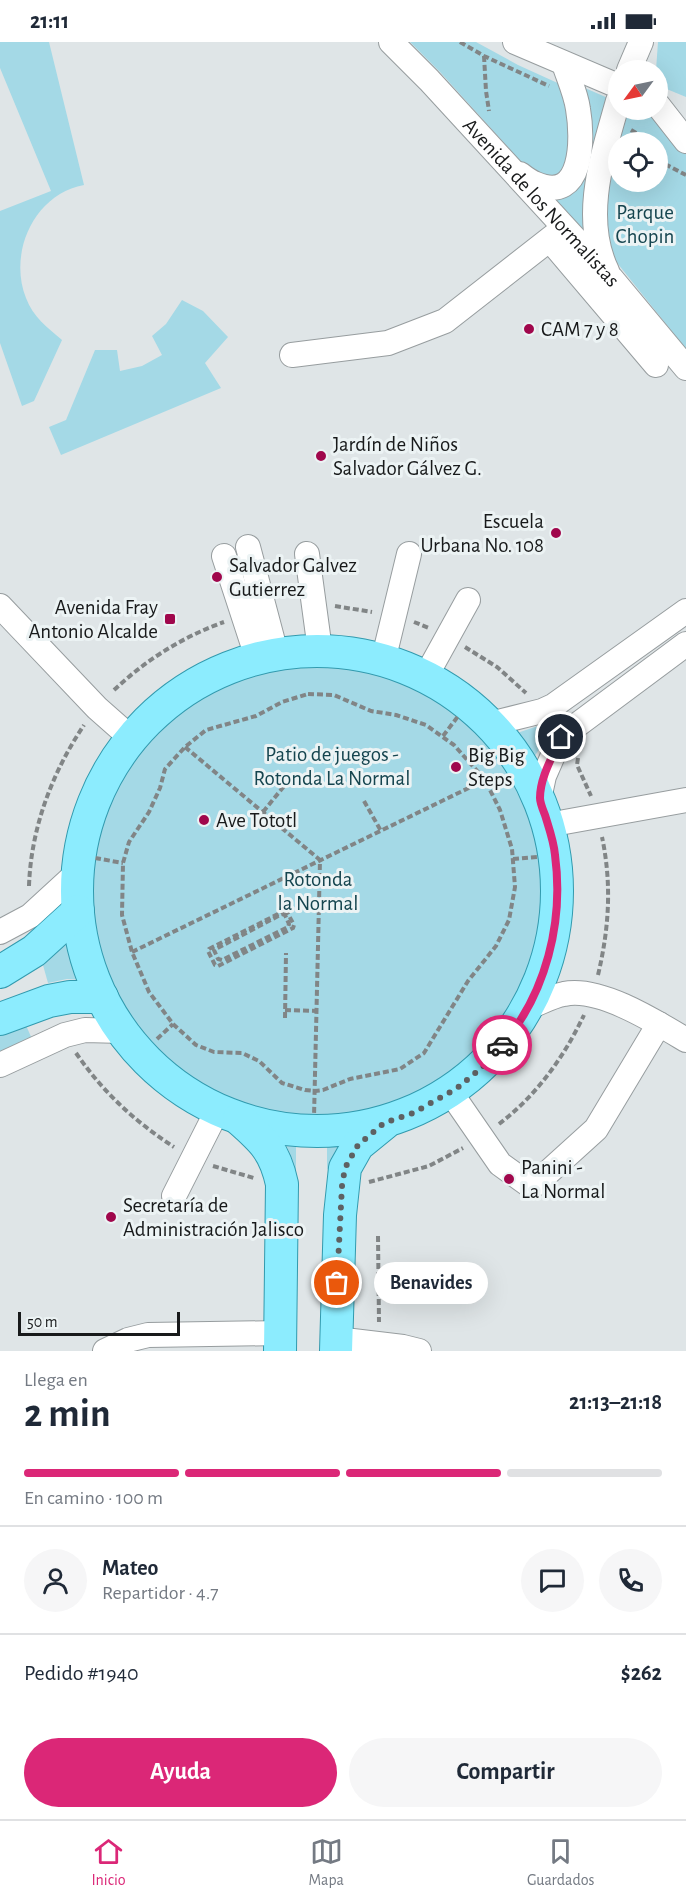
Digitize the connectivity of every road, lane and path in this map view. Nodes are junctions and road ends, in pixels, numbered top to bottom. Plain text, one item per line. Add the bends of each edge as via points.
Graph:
1 (391, 42) edge
2 (460, 42) edge
3 (515, 42) edge
4 (641, 42) edge
5 (484, 56) junction
6 (633, 60) edge
7 (564, 64) junction
8 (608, 82) edge
9 (557, 89) dead end
10 (668, 107) edge
11 (686, 113) edge
12 (668, 117) edge
13 (494, 118) dead end
14 (613, 120) edge
15 (686, 141) edge
16 (668, 166) edge
17 (510, 168) junction
18 (686, 175) edge
19 (557, 234) junction
20 (611, 278) junction
21 (292, 355) dead end
22 (656, 365) dead end
23 (686, 368) edge
24 (248, 547) dead end
25 (307, 554) dead end
26 (409, 554) dead end
27 (224, 556) dead end
28 (468, 600) dead end
29 (0, 606) edge
30 (686, 611) edge
31 (243, 615) junction
32 (686, 644) edge
33 (320, 650) junction
34 (267, 655) junction
35 (383, 661) junction
36 (426, 676) junction
37 (114, 690) dead end
38 (459, 715) dead end
39 (87, 720) dead end
40 (490, 724) junction
41 (443, 736) junction
42 (131, 738) junction
43 (184, 747) junction
44 (577, 765) dead end
45 (289, 780) dead end
46 (485, 780) junction
47 (686, 800) edge
48 (364, 801) dead end
49 (262, 812) junction
50 (544, 812) junction
51 (597, 815) junction
52 (381, 831) junction
53 (537, 857) dead end
54 (513, 859) junction
55 (320, 860) junction
56 (123, 863) junction
57 (86, 865) junction
58 (29, 894) dead end
59 (78, 911) junction
60 (0, 932) edge
61 (132, 952) junction
62 (286, 953) dead end
63 (222, 962) joint
64 (0, 972) edge
65 (597, 982) dead end
66 (102, 997) junction
67 (529, 1007) junction
68 (285, 1010) junction
69 (317, 1011) junction
70 (285, 1018) dead end
71 (0, 1019) edge
72 (173, 1024) junction
73 (659, 1024) junction
74 (123, 1031) junction
75 (157, 1039) dead end
76 (686, 1040) edge
77 (71, 1045) dead end
78 (0, 1065) edge
79 (315, 1091) junction
80 (451, 1093) junction
81 (228, 1114) junction
82 (314, 1117) dead end
83 (384, 1123) junction
84 (194, 1157) junction
85 (254, 1178) dead end
86 (174, 1196) dead end
87 (378, 1236) dead end
88 (280, 1342) edge
89 (380, 1344) junction
90 (336, 1345) edge
91 (105, 1351) edge
92 (419, 1351) edge

1 - 17 street, Avenida de los Normalistas
2 - 5 path
3 - 7 street
4 - 6 street
5 - 9 path
5 - 13 path via 487,101
7 - 8 street
7 - 17 street via 578,109 580,148 575,173 567,182 549,187
10 - 11 street
12 - 15 street
14 - 20 street via 594,215 602,259
16 - 18 path
17 - 19 street, Avenida de los Normalistas
19 - 20 street, Avenida de los Normalistas
19 - 21 street via 445,321 388,343
19 - 22 street
20 - 23 street, Avenida de los Normalistas
24 - 34 street
25 - 33 street
26 - 35 street
27 - 31 street
28 - 36 street
29 - 42 street via 97,708
30 - 40 street via 553,706
31 - 34 street
31 - 37 path via 201,630 165,649
32 - 50 street via 561,737 544,776
33 - 34 main road
33 - 35 main road
34 - 42 main road via 214,673 169,701
35 - 36 main road
36 - 40 main road
38 - 41 path
39 - 58 path via 47,792 33,844
40 - 50 main road via 519,760
41 - 43 path via 426,725 371,711 334,695 308,694 256,716 206,730
41 - 46 path
42 - 57 main road via 93,803 82,842
43 - 49 path
43 - 56 path via 165,769 160,788 129,842
44 - 51 path
45 - 49 path
46 - 52 path
46 - 54 path via 500,810
47 - 51 street
48 - 52 path
49 - 55 path
50 - 51 street
50 - 67 main road via 555,855 558,905 551,949
51 - 65 path via 609,901
52 - 55 path
53 - 54 path
54 - 79 path via 515,887 509,920 496,946 468,981 424,1053 400,1069
55 - 61 path
55 - 69 path
56 - 57 path
56 - 61 path via 122,915
57 - 59 main road
57 - 60 street via 30,916
59 - 64 main road via 34,951
59 - 66 main road via 86,954
61 - 72 path via 149,992
62 - 68 path
63 - 63 path via 293,927 287,912 209,949 215,965
66 - 71 main road via 49,1001
66 - 74 main road
67 - 73 street via 565,993 592,994
67 - 80 main road via 486,1064
68 - 69 path
68 - 70 path
69 - 79 path
72 - 75 path
72 - 79 path via 196,1045 214,1052 243,1053 259,1061 282,1083
73 - 76 street
73 - 80 street via 596,1129 532,1187 500,1164
74 - 78 street via 86,1030 65,1035
74 - 81 main road via 169,1080
77 - 84 path via 116,1103 147,1129
79 - 82 path
80 - 83 main road
81 - 83 main road via 287,1130 314,1132
81 - 84 street
81 - 88 main road via 264,1141 278,1166 282,1184
83 - 90 main road via 358,1145 345,1168
84 - 85 path
84 - 86 street
87 - 89 path
88 - 91 street via 148,1335
89 - 90 street
89 - 92 street

